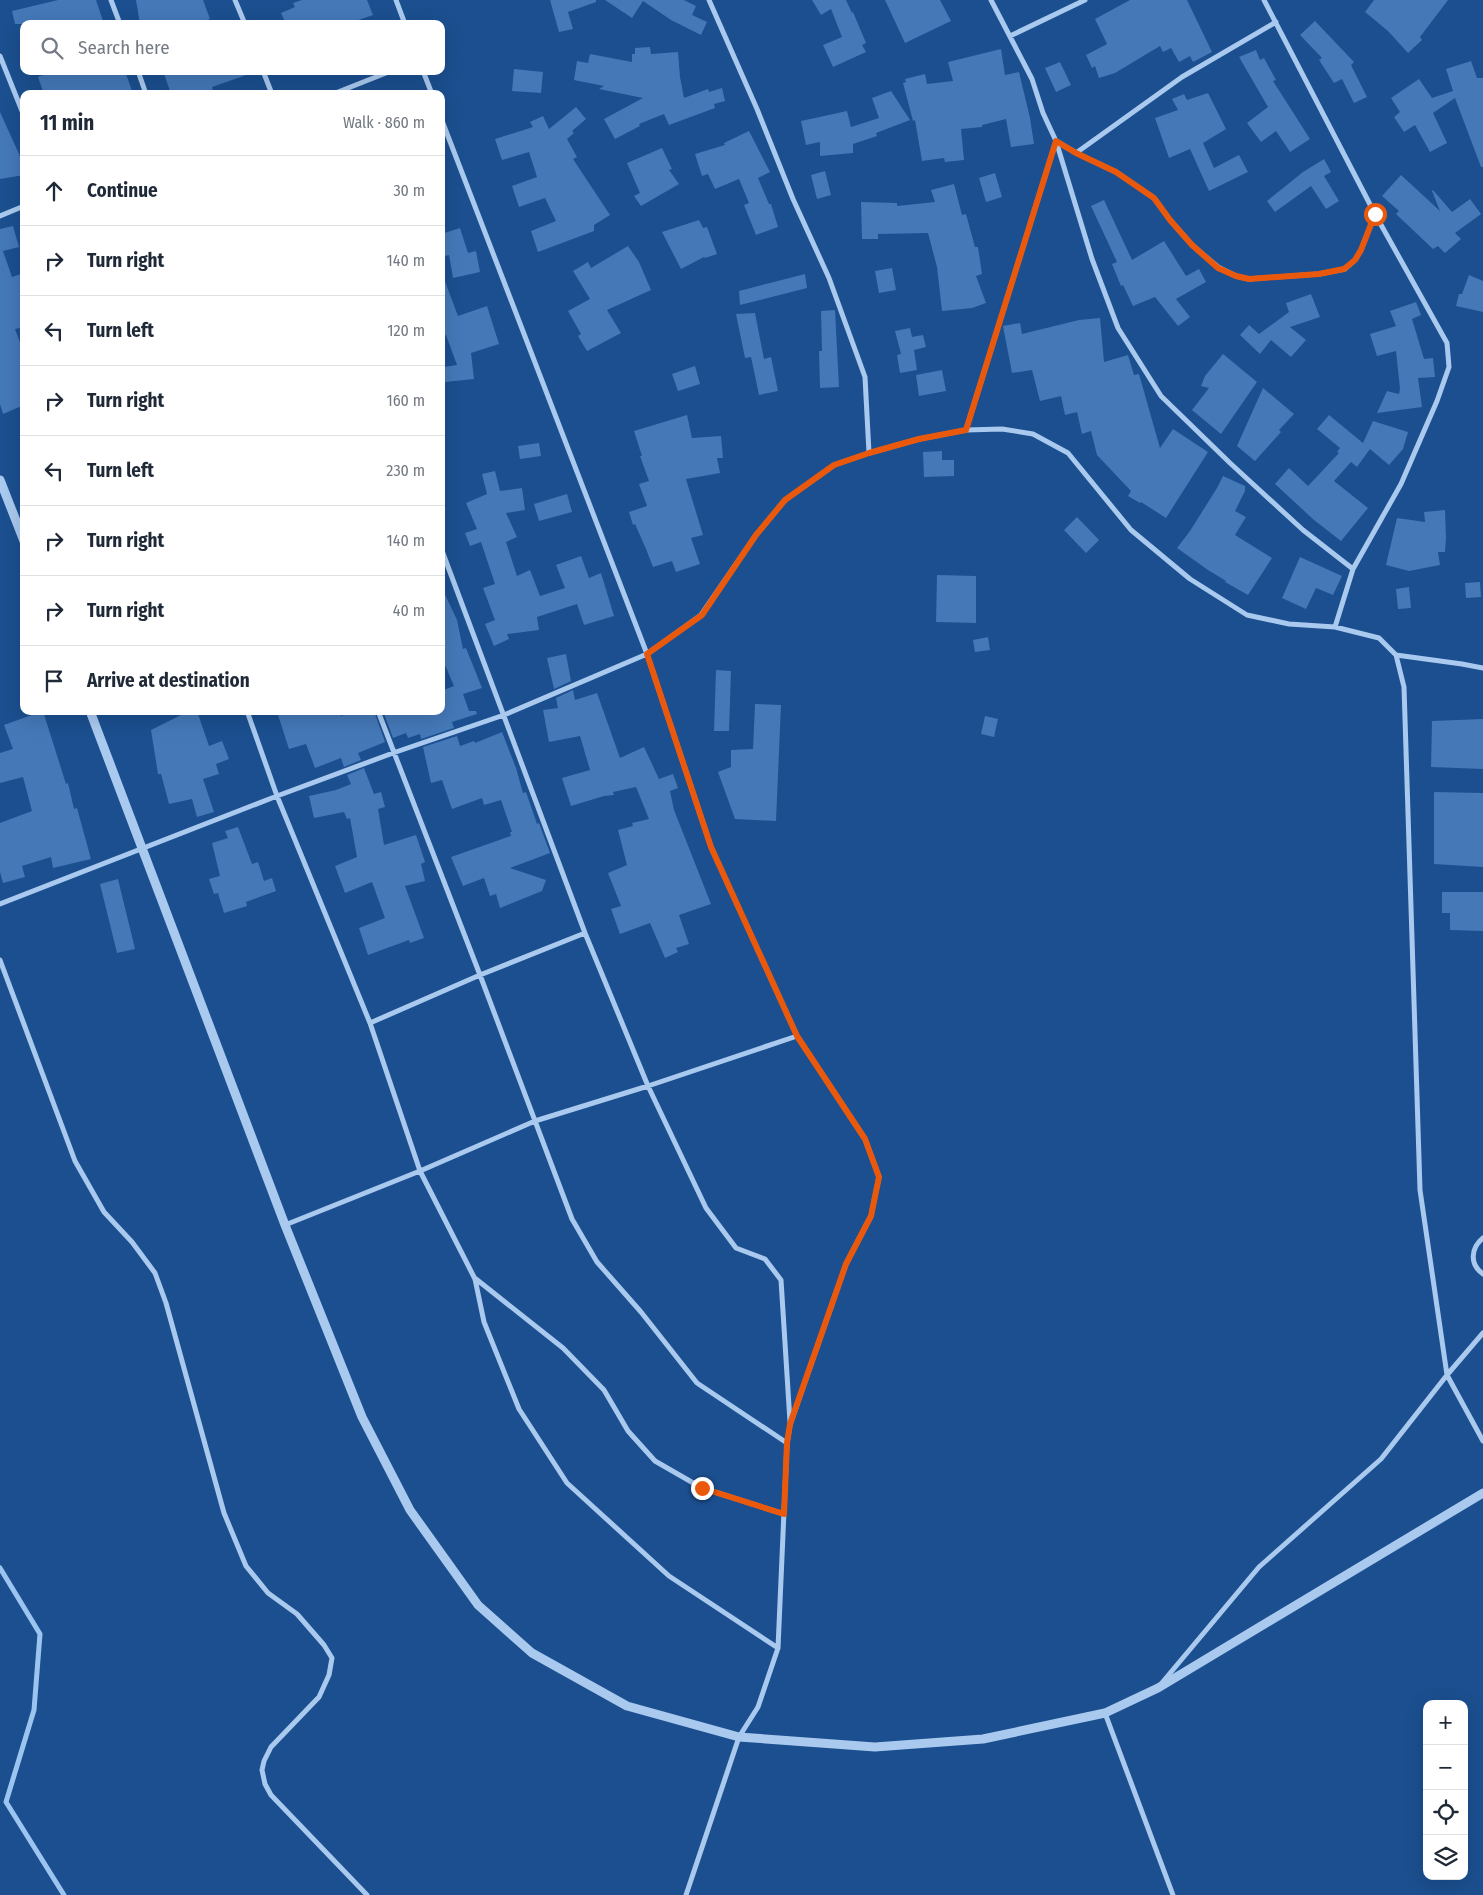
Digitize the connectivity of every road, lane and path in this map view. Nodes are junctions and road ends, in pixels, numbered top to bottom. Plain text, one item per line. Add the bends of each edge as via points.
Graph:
1 (111, 0) edge
2 (235, 0) edge
3 (396, 0) edge
4 (709, 0) edge
5 (991, 0) edge
6 (1085, 0) edge
7 (1264, 0) edge
8 (118, 20) edge
9 (242, 20) edge
10 (404, 20) edge
11 (1276, 22) junction
12 (1010, 36) junction
13 (0, 56) edge
14 (139, 75) edge
15 (265, 75) edge
16 (381, 75) edge
17 (425, 75) edge
18 (145, 90) edge
19 (270, 90) edge
20 (343, 90) edge
21 (431, 90) edge
22 (20, 106) edge
23 (445, 128) edge
24 (1056, 141) junction
25 (1076, 153) junction
26 (20, 208) edge
27 (1375, 214) junction
28 (0, 216) edge
29 (966, 430) junction
30 (869, 453) junction
31 (0, 480) edge
32 (20, 531) edge
33 (445, 559) edge
34 (1353, 569) junction
35 (1335, 627) junction
36 (647, 654) junction
37 (1396, 655) junction
38 (1483, 668) edge
39 (92, 715) edge
40 (248, 715) edge
41 (379, 715) edge
42 (504, 715) junction
43 (393, 753) junction
44 (277, 796) junction
45 (142, 849) junction
46 (0, 904) edge
47 (585, 933) junction
48 (0, 960) edge
49 (480, 975) junction
50 (370, 1023) junction
51 (797, 1036) junction
52 (648, 1086) junction
53 (535, 1120) junction
54 (420, 1171) junction
55 (285, 1225) junction
56 (1483, 1238) edge
57 (1483, 1274) edge
58 (475, 1279) junction
59 (1483, 1333) edge
60 (1447, 1375) junction
61 (790, 1424) junction
62 (1483, 1440) edge
63 (787, 1443) junction
64 (1483, 1493) edge
65 (784, 1514) junction
66 (778, 1648) junction
67 (1158, 1688) junction
68 (1105, 1713) junction
69 (739, 1737) junction
70 (367, 1895) edge
71 (686, 1895) edge
72 (1173, 1895) edge

1 - 8 street
2 - 9 street
3 - 10 street
4 - 30 street via 829,278 865,377
5 - 12 street
6 - 12 street
7 - 11 street
11 - 25 street via 1182,77
11 - 27 street
12 - 24 street via 1032,79
13 - 22 street
14 - 18 street
15 - 19 street
16 - 20 street
17 - 21 street
23 - 36 street
24 - 25 street
24 - 29 street
24 - 34 street via 1092,259 1118,328 1161,396 1296,523
25 - 27 street via 1116,172 1154,198 1192,245 1218,268 1249,279 1344,269 1361,250
26 - 28 street
27 - 34 street via 1447,343 1450,367 1400,484
29 - 30 street
29 - 35 street via 1002,429 1033,434 1068,453 1131,530 1190,579 1247,615 1289,624
30 - 36 street via 834,465 785,500 756,535 702,615
31 - 32 street
33 - 42 street
34 - 35 street
35 - 37 street via 1379,638
36 - 42 street
36 - 51 street via 711,847
37 - 38 street
37 - 60 street via 1404,688 1420,1190
39 - 45 street
40 - 44 street
41 - 43 street
42 - 43 street
42 - 47 street
43 - 44 street
43 - 49 street
44 - 45 street
44 - 50 street
45 - 46 street
45 - 55 street
47 - 49 street
47 - 52 street
48 - 70 street via 74,1161 104,1212 155,1273 166,1302 224,1512 246,1566 268,1593 297,1614 332,1658 319,1697 271,1747 262,1770 271,1795
49 - 50 street
49 - 53 street
50 - 54 street
51 - 52 street
51 - 61 street via 865,1139 879,1177 871,1216 846,1264
52 - 53 street
52 - 61 street via 706,1208 736,1248 765,1259 781,1280
53 - 54 street
53 - 63 street via 572,1219 597,1262 697,1383
54 - 55 street
54 - 58 street
55 - 69 street via 362,1417 410,1510 478,1605 532,1653 627,1706
56 - 57 street via 1475,1247 1473,1260
58 - 65 street via 563,1348 604,1390 628,1431 655,1461 702,1488
58 - 66 street via 484,1322 519,1409 567,1482 670,1576
59 - 60 street
60 - 62 street
60 - 67 street via 1381,1459 1259,1567
61 - 63 street
63 - 65 street
64 - 67 street
65 - 66 street
66 - 69 street via 758,1707
67 - 68 street
68 - 69 street via 983,1739 884,1746
68 - 72 street
69 - 71 street

